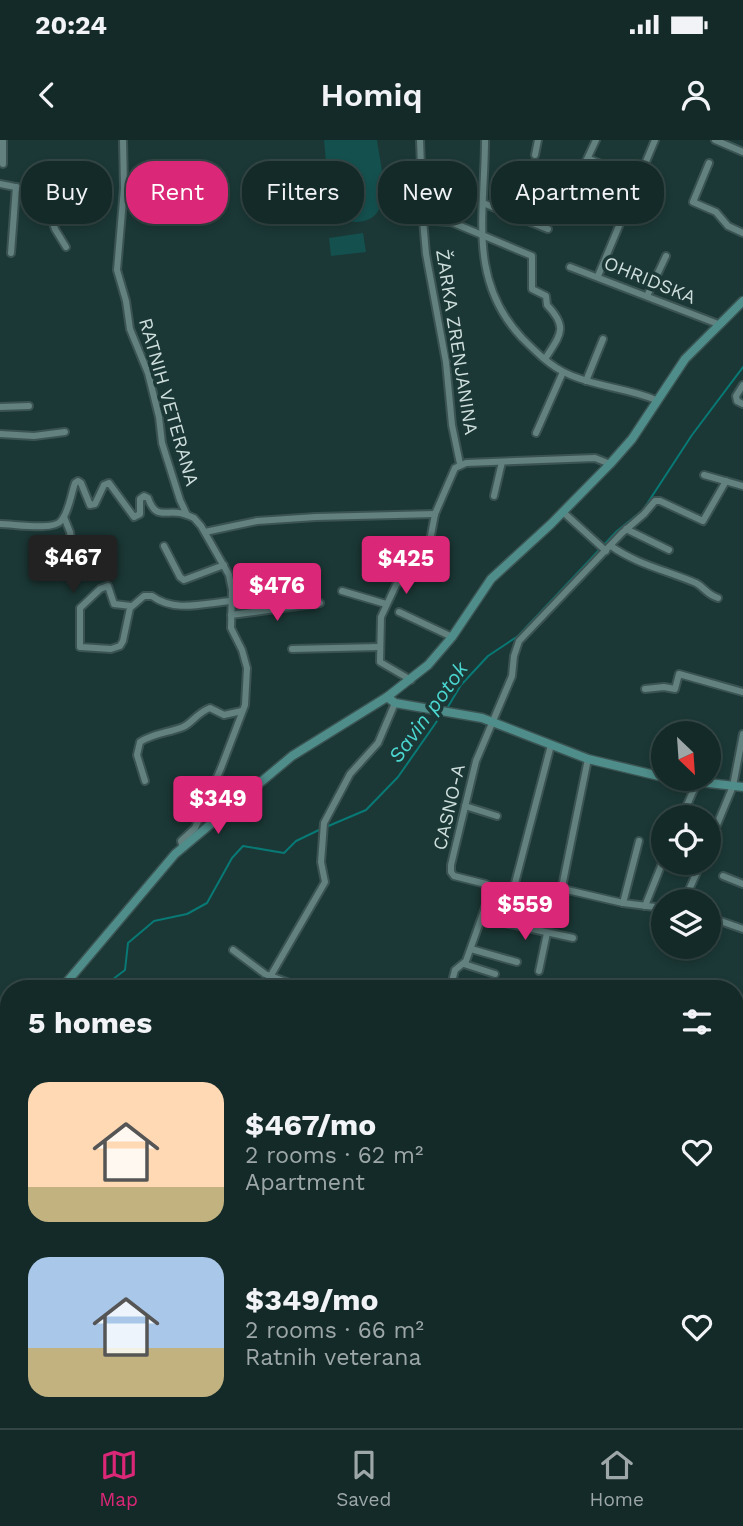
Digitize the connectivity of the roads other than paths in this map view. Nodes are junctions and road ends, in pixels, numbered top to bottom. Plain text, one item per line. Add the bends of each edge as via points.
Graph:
1 (3, 140) edge
2 (123, 140) edge
3 (420, 140) edge
4 (485, 140) edge
5 (538, 140) edge
6 (596, 140) edge
7 (654, 140) edge
8 (715, 140) edge
9 (743, 152) edge
10 (535, 155) dead end
11 (589, 159) joint
12 (421, 161) edge
13 (594, 161) edge
14 (647, 161) edge
15 (709, 163) dead end
16 (3, 164) dead end
17 (0, 184) edge
18 (16, 187) junction
19 (483, 203) junction
20 (424, 224) edge
21 (454, 224) edge
22 (621, 224) edge
23 (548, 229) dead end
24 (743, 233) edge
25 (482, 234) junction
26 (66, 247) dead end
27 (11, 253) dead end
28 (666, 256) dead end
29 (570, 267) dead end
30 (598, 276) junction
31 (647, 296) junction
32 (743, 301) edge
33 (718, 324) junction
34 (603, 339) dead end
35 (545, 359) junction
36 (563, 372) junction
37 (586, 381) junction
38 (743, 385) edge
39 (656, 400) junction
40 (743, 404) edge
41 (30, 406) dead end
42 (0, 407) edge
43 (65, 432) dead end
44 (536, 433) dead end
45 (0, 435) edge
46 (502, 461) junction
47 (460, 464) junction
48 (610, 464) junction
49 (704, 475) dead end
50 (726, 481) junction
51 (743, 486) edge
52 (494, 496) dead end
53 (563, 512) junction
54 (435, 513) junction
55 (187, 515) junction
56 (64, 517) junction
57 (0, 524) edge
58 (626, 529) junction
59 (205, 532) junction
60 (164, 546) dead end
61 (605, 548) junction
62 (668, 550) dead end
63 (73, 554) dead end
64 (224, 565) junction
65 (342, 591) dead end
66 (718, 598) dead end
67 (231, 601) junction
68 (320, 603) dead end
69 (386, 604) junction
70 (131, 606) junction
71 (399, 612) dead end
72 (231, 615) junction
73 (452, 637) junction
74 (379, 647) junction
75 (292, 649) dead end
76 (411, 680) junction
77 (645, 689) dead end
78 (743, 692) edge
79 (387, 697) junction
80 (395, 704) junction
81 (242, 711) junction
82 (491, 720) junction
83 (743, 734) edge
84 (551, 746) junction
85 (587, 759) junction
86 (740, 764) edge
87 (651, 774) edge
88 (145, 781) dead end
89 (721, 785) edge
90 (733, 786) junction
91 (743, 787) edge
92 (465, 806) junction
93 (721, 815) edge
94 (497, 817) dead end
95 (639, 841) dead end
96 (183, 848) junction
97 (657, 875) edge
98 (723, 876) dead end
99 (743, 884) edge
100 (514, 887) dead end
101 (623, 903) junction
102 (645, 906) junction
103 (651, 907) edge
104 (482, 918) junction
105 (721, 921) edge
106 (743, 929) edge
107 (547, 933) junction
108 (573, 938) dead end
109 (471, 949) junction
110 (233, 950) dead end
111 (517, 962) dead end
112 (464, 964) junction
113 (539, 971) dead end
114 (495, 974) dead end
115 (270, 975) junction
116 (68, 980) edge
117 (268, 980) edge
118 (282, 980) edge
119 (452, 980) edge
120 (303, 1428) edge
121 (312, 1428) edge

1 - 16 street
2 - 55 street, RATNIH VETERANA via 117,270 130,329 150,381 162,443
3 - 12 street, ŽARKA ZRENJANINA
4 - 19 street
5 - 10 street
6 - 11 street
7 - 14 street
8 - 9 street
11 - 13 street
15 - 24 street via 693,202 716,212 728,226
17 - 18 street
18 - 26 street via 44,195
18 - 27 street
19 - 23 street
19 - 25 street
20 - 47 street, ŽARKA ZRENJANINA
21 - 25 street
22 - 30 street
25 - 35 street via 495,300 511,326
25 - 35 street via 532,257 532,289 546,296 547,305 561,322 559,337
28 - 31 street
29 - 30 street, OHRIDSKA
30 - 31 street, OHRIDSKA
31 - 33 street, OHRIDSKA
32 - 33 street
33 - 39 street
34 - 37 street
35 - 36 street
36 - 37 street
36 - 44 street
37 - 39 street
38 - 40 street via 736,396
39 - 48 street
41 - 42 street
43 - 45 street
46 - 47 street
46 - 48 street via 595,458
46 - 52 street
47 - 54 street
48 - 53 street
49 - 50 street
50 - 51 street
50 - 58 street, CASNO-A via 704,520 658,500
53 - 61 street
53 - 73 street via 491,579
54 - 59 street via 304,518
54 - 69 street via 429,546
55 - 56 street via 156,512 144,495 141,514 134,517 109,483 90,505 78,481
55 - 59 street, RATNIH VETERANA
56 - 57 street via 48,528
56 - 63 street
58 - 61 street, CASNO-A
58 - 62 street
59 - 64 street, RATNIH VETERANA
60 - 64 street via 184,580
61 - 66 street via 698,584
61 - 82 street, CASNO-A via 519,641 513,672
64 - 67 street, RATNIH VETERANA
65 - 69 street
67 - 70 street via 178,607 147,595
67 - 72 street, RATNIH VETERANA
68 - 72 street
69 - 74 street via 379,623
70 - 70 street via 120,646 80,647 80,608 100,589 108,586 114,604
71 - 73 street
72 - 81 street, RATNIH VETERANA via 231,628 247,668
73 - 76 street
74 - 75 street
74 - 76 street via 380,662
76 - 79 street
77 - 78 street via 675,689 679,674
79 - 80 street
79 - 96 street via 292,756
80 - 82 street
80 - 115 street via 378,743 350,775 324,826 321,862 325,881
81 - 88 street via 222,714 210,708 185,726 140,742 138,765
81 - 96 street, RATNIH VETERANA via 195,828 181,841
82 - 84 street
82 - 92 street, CASNO-A
83 - 86 street
84 - 85 street
84 - 100 street
85 - 87 street
85 - 101 street via 562,887
86 - 90 street
89 - 90 street
90 - 91 street
90 - 93 street
92 - 94 street
92 - 104 street, CASNO-A via 450,869 457,878 489,886
95 - 101 street
96 - 116 street
97 - 102 street
98 - 99 street
101 - 102 street
102 - 103 street
104 - 107 street
104 - 109 street, CASNO-A
105 - 106 street
107 - 108 street
107 - 113 street
109 - 111 street
109 - 112 street, CASNO-A
110 - 115 street
112 - 114 street
112 - 119 street, CASNO-A via 455,970
115 - 117 street
115 - 118 street
120 - 121 street

